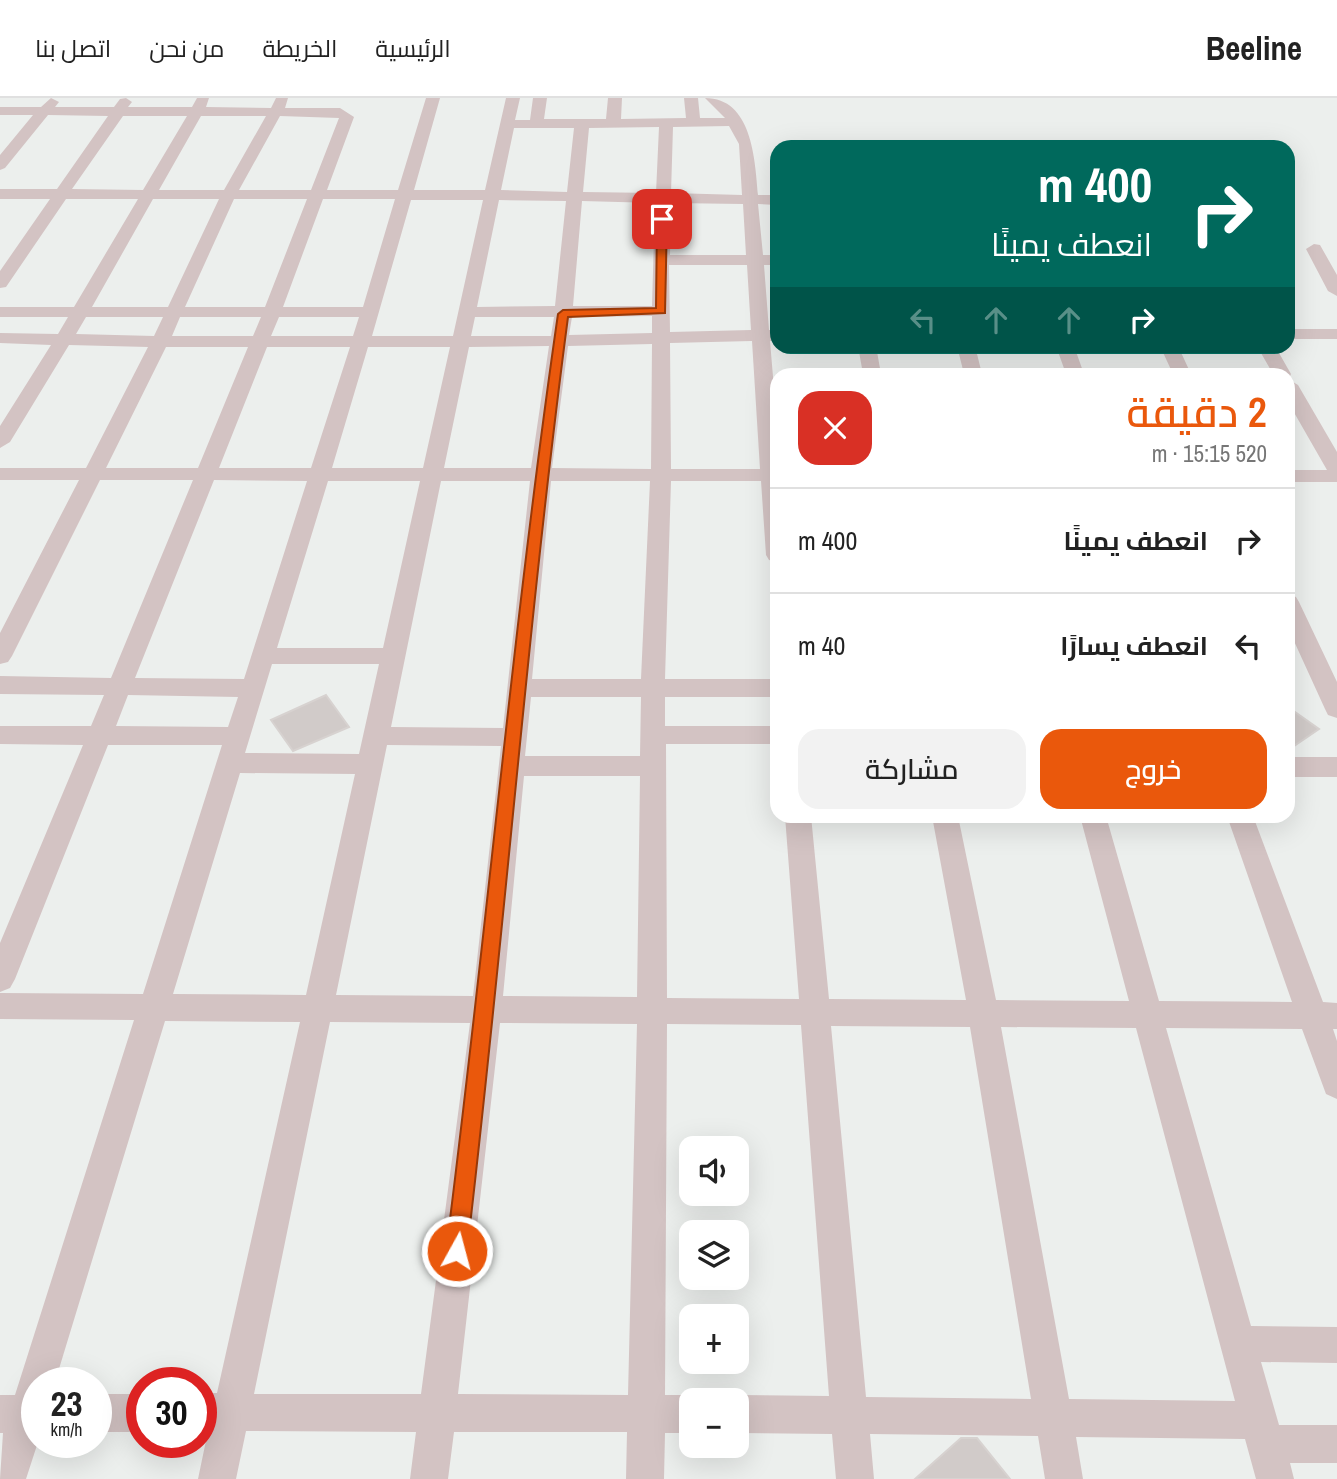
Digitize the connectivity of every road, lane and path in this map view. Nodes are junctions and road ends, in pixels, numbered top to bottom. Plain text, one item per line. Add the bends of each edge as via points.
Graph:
1 (433, 98) edge
2 (513, 98) edge
3 (540, 98) edge
4 (615, 98) edge
5 (691, 98) edge
6 (712, 98) edge
7 (50, 105) edge
8 (124, 105) edge
9 (200, 106) edge
10 (278, 106) edge
11 (349, 106) edge
12 (0, 111) edge
13 (693, 122) junction
14 (735, 122) junction
15 (666, 123) junction
16 (509, 124) junction
17 (536, 124) junction
18 (582, 124) junction
19 (612, 124) junction
20 (0, 165) edge
21 (0, 194) edge
22 (62, 194) junction
23 (150, 194) junction
24 (229, 194) junction
25 (316, 194) junction
26 (404, 194) junction
27 (492, 195) junction
28 (576, 197) junction
29 (663, 198) junction
30 (752, 198) junction
31 (770, 199) edge
32 (1314, 249) dead end
33 (661, 260) junction
34 (756, 260) junction
35 (770, 260) edge
36 (0, 284) edge
37 (1337, 291) edge
38 (0, 312) edge
39 (79, 312) junction
40 (272, 312) junction
41 (370, 312) junction
42 (466, 312) junction
43 (174, 313) junction
44 (563, 314) junction
45 (661, 324) junction
46 (1295, 334) edge
47 (1337, 334) edge
48 (770, 335) edge
49 (0, 338) edge
50 (64, 339) junction
51 (462, 339) junction
52 (360, 341) junction
53 (558, 341) junction
54 (160, 342) junction
55 (259, 342) junction
56 (1295, 397) edge
57 (0, 442) edge
58 (1337, 470) edge
59 (93, 473) junction
60 (541, 473) junction
61 (0, 474) edge
62 (205, 474) junction
63 (661, 474) junction
64 (319, 475) junction
65 (433, 475) junction
66 (770, 475) edge
67 (1295, 476) edge
68 (1337, 476) edge
69 (1295, 617) edge
70 (0, 656) edge
71 (263, 656) junction
72 (391, 656) junction
73 (1295, 659) edge
74 (1314, 659) junction
75 (0, 685) edge
76 (120, 686) junction
77 (253, 688) junction
78 (519, 688) junction
79 (653, 688) junction
80 (770, 688) edge
81 (1337, 709) edge
82 (0, 735) edge
83 (99, 735) junction
84 (653, 735) junction
85 (770, 735) edge
86 (237, 736) junction
87 (375, 736) junction
88 (514, 737) junction
89 (229, 763) junction
90 (369, 764) junction
91 (511, 766) junction
92 (653, 766) junction
93 (1295, 767) edge
94 (1337, 767) edge
95 (799, 823) edge
96 (946, 823) edge
97 (1095, 823) edge
98 (1243, 823) edge
99 (0, 979) edge
100 (0, 1006) edge
101 (155, 1007) junction
102 (318, 1007) junction
103 (486, 1009) junction
104 (652, 1010) junction
105 (817, 1011) junction
106 (983, 1012) junction
107 (1149, 1013) junction
108 (1324, 1016) edge
109 (1337, 1084) edge
110 (1236, 1344) junction
111 (1337, 1345) edge
112 (39, 1367) edge
113 (217, 1412) edge
114 (437, 1412) junction
115 (645, 1413) junction
116 (679, 1414) edge
117 (749, 1414) edge
118 (850, 1415) junction
119 (1054, 1420) junction
120 (21, 1427) edge
121 (1337, 1444) edge
122 (1266, 1448) edge
123 (217, 1458) edge
124 (7, 1479) edge
125 (217, 1479) edge
126 (429, 1479) edge
127 (645, 1479) edge
128 (855, 1479) edge
129 (1064, 1479) edge

1 - 26 street
2 - 16 street
3 - 17 street
4 - 19 street
5 - 13 street
6 - 14 street
7 - 8 street
7 - 12 street
7 - 20 street
8 - 9 street
8 - 22 street
9 - 10 street
9 - 23 street
10 - 11 street
10 - 24 street
11 - 25 street
13 - 14 street
13 - 15 street
14 - 30 street via 746,144
15 - 19 street
15 - 29 street
16 - 17 street
16 - 27 street
17 - 18 street
18 - 19 street
18 - 28 street
21 - 22 street
22 - 23 street
22 - 36 street
23 - 24 street
23 - 39 street
24 - 25 street
24 - 43 street
25 - 26 street
25 - 40 street
26 - 27 street
26 - 41 street
27 - 28 street
27 - 42 street
28 - 29 street
28 - 44 street
29 - 30 street
29 - 33 street
30 - 31 street
30 - 34 street
32 - 37 street
33 - 34 street
33 - 45 street
34 - 35 street
34 - 48 street
38 - 39 street
39 - 43 street
39 - 50 street
40 - 41 street
40 - 43 street
40 - 55 street
41 - 52 street
42 - 44 street
42 - 51 street
43 - 54 street
44 - 45 street
44 - 53 street
45 - 48 street
45 - 53 street
45 - 63 street
46 - 47 street
49 - 50 street
50 - 54 street
50 - 57 street
51 - 52 street
51 - 53 street
51 - 65 street
52 - 55 street
52 - 64 street
53 - 60 street
54 - 55 street
54 - 59 street
55 - 62 street
56 - 58 street
59 - 61 street
59 - 62 street
59 - 70 street
60 - 63 street
60 - 65 street
60 - 78 street
62 - 64 street
62 - 76 street
63 - 66 street
63 - 79 street
64 - 65 street
64 - 71 street
65 - 72 street
67 - 68 street
69 - 74 street
71 - 72 street
71 - 77 street
72 - 87 street
73 - 74 street
74 - 81 street
75 - 76 street
76 - 77 street
76 - 83 street
77 - 86 street
78 - 79 street
78 - 88 street
79 - 80 street
79 - 84 street
82 - 83 street
83 - 86 street
83 - 99 street
84 - 85 street
84 - 92 street
86 - 89 street
87 - 88 street
87 - 90 street
88 - 91 street
89 - 90 street
89 - 101 street
90 - 102 street
91 - 92 street
91 - 103 street
92 - 104 street
93 - 94 street
95 - 105 street
96 - 106 street
97 - 107 street
98 - 108 street
100 - 101 street
101 - 102 street
101 - 112 street
102 - 103 street
102 - 113 street
103 - 104 street
103 - 114 street
104 - 105 street
104 - 115 street
105 - 106 street
105 - 118 street
106 - 107 street
106 - 119 street
107 - 108 street
107 - 110 street
108 - 109 street
110 - 111 street
110 - 122 street
113 - 114 street
114 - 115 street
114 - 126 street
115 - 116 street
115 - 127 street
117 - 118 street
118 - 119 street
118 - 128 street
119 - 122 street
119 - 129 street
120 - 124 street
121 - 122 street
123 - 125 street

